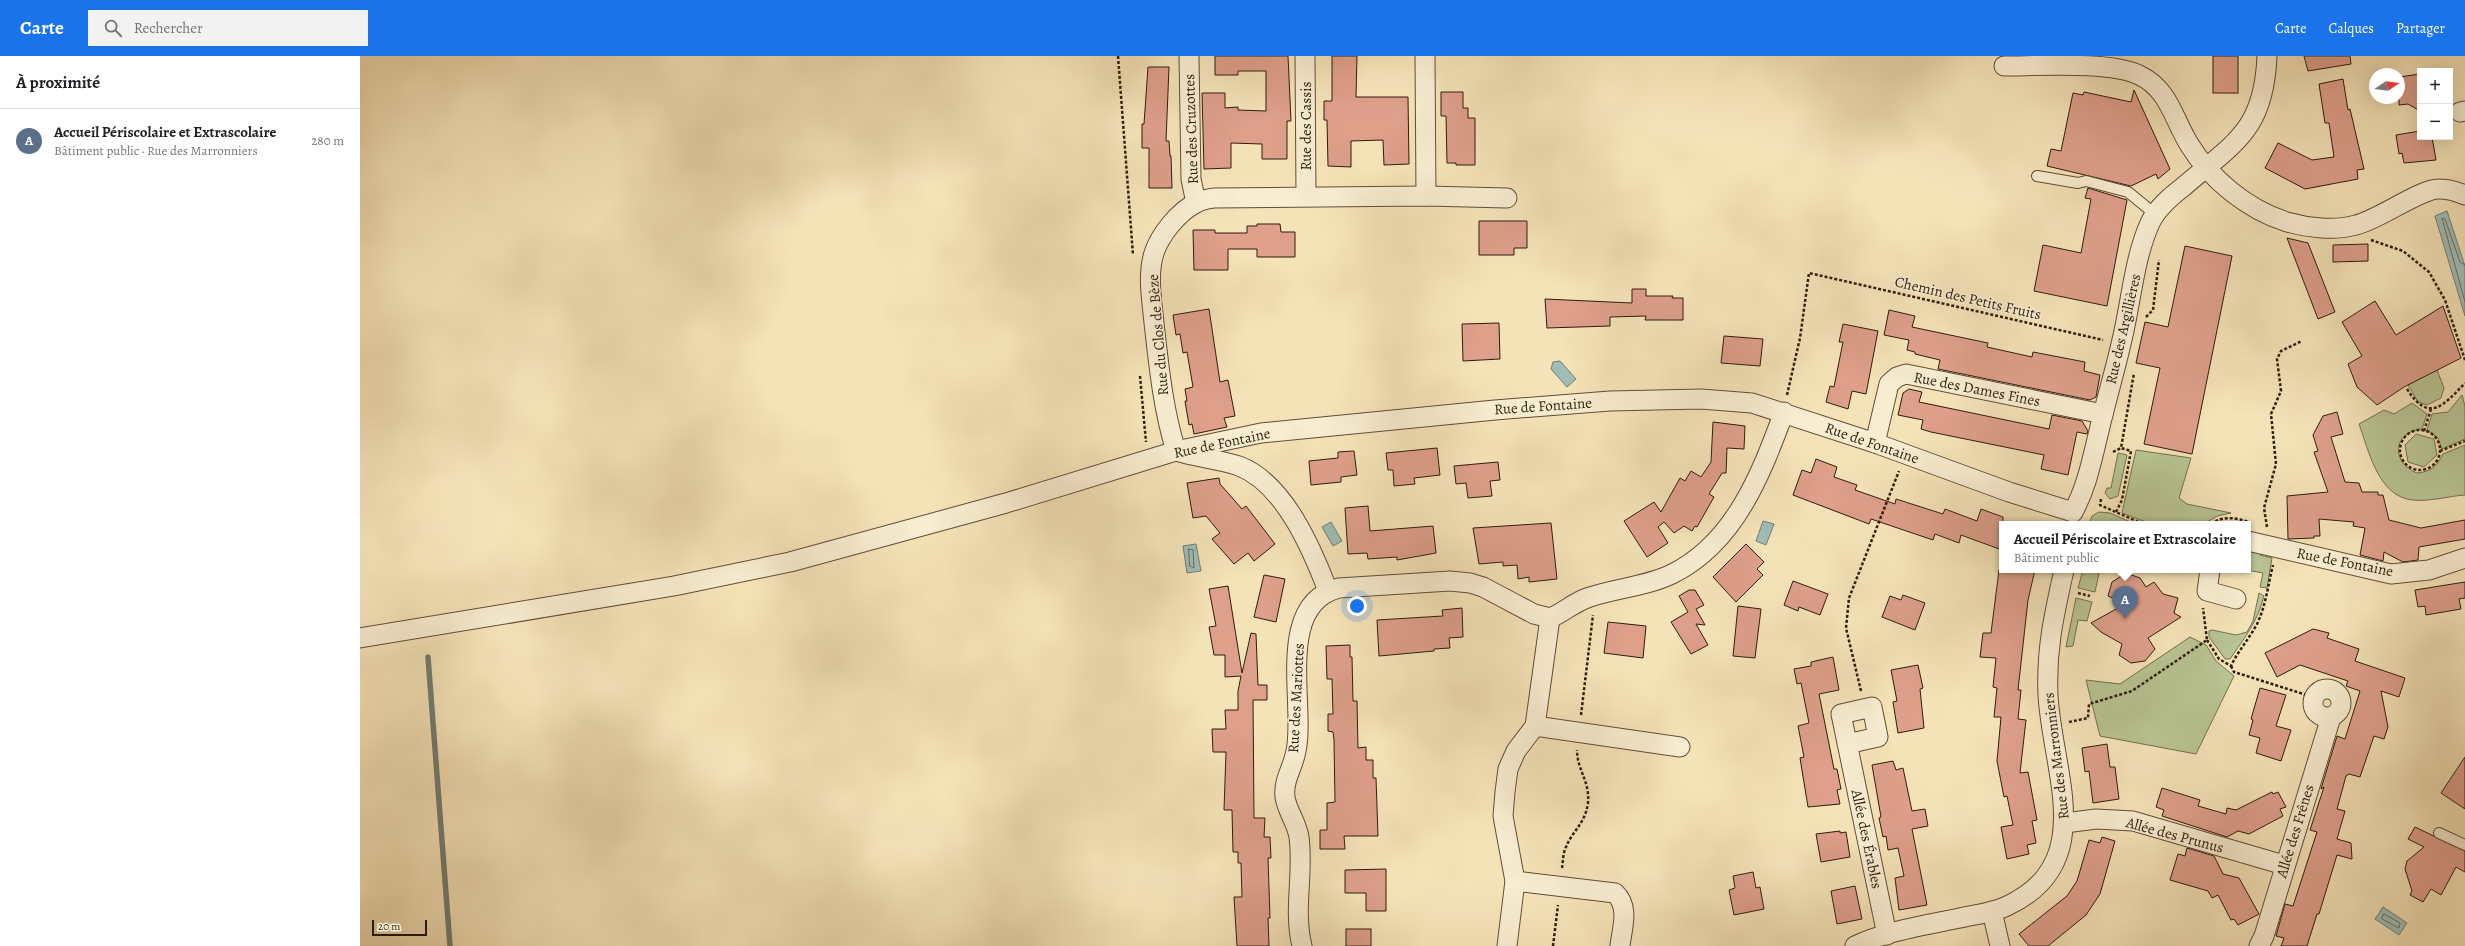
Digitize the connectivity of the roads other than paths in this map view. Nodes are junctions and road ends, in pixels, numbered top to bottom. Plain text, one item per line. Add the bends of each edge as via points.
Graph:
1 (1189, 56) edge
2 (1305, 56) edge
3 (1425, 56) edge
4 (2267, 56) edge
5 (2004, 66) dead end
6 (2207, 168) junction
7 (2037, 176) dead end
8 (2465, 195) edge
9 (1306, 196) junction
10 (1426, 196) junction
11 (1507, 198) dead end
12 (1196, 203) junction
13 (2155, 214) junction
14 (1784, 412) junction
15 (2103, 414) junction
16 (1875, 443) junction
17 (1176, 451) junction
18 (2072, 518) edge
19 (2251, 542) edge
20 (2465, 558) edge
21 (2063, 573) edge
22 (2210, 573) edge
23 (1328, 591) junction
24 (2236, 599) dead end
25 (1550, 618) junction
26 (360, 638) edge
27 (2313, 697) road end
28 (1535, 726) junction
29 (1847, 744) junction
30 (1680, 747) dead end
31 (2065, 823) junction
32 (2439, 833) dead end
33 (2465, 845) edge
34 (2284, 865) junction
35 (1515, 881) junction
36 (1992, 911) junction
37 (1887, 935) junction
38 (1302, 946) edge
39 (1508, 946) edge
40 (1620, 946) edge
41 (1855, 946) edge
42 (2000, 946) edge
43 (2259, 946) edge

1 - 12 street, Rue des Cruzottes via 1190,179
2 - 9 street, Rue des Cassis
3 - 10 street
4 - 6 street, Rue des Argillières via 2264,88 2257,112 2246,131
5 - 6 street via 2109,67 2139,74 2159,88 2170,103 2188,144
6 - 8 street via 2247,203 2286,222 2331,228 2367,222 2437,188
6 - 13 street, Rue des Argillières via 2168,199
7 - 13 lane via 2078,183 2086,181 2128,192
9 - 10 street, Rue du Clos de Bèze
9 - 12 street, Rue du Clos de Bèze via 1214,198
10 - 11 street, Rue du Clos de Bèze
12 - 17 street, Rue du Clos de Bèze via 1179,216 1159,241 1151,271 1160,379
13 - 15 street, Rue des Argillières via 2141,251
14 - 16 street, Rue de Fontaine
14 - 17 street, Rue de Fontaine via 1752,403 1701,399 1610,401 1282,430
14 - 25 street via 1769,452 1744,504 1722,536 1706,551 1672,574 1656,581 1587,598
15 - 16 street, Rue des Dames Fines via 1906,374 1889,384
15 - 18 street, Rue des Argillières via 2083,491
16 - 18 street, Rue de Fontaine
17 - 23 street via 1239,466 1258,475 1289,512 1305,539
17 - 26 street, Rue de Fontaine via 1006,503 790,562 674,586
19 - 20 street, Rue de Fontaine via 2391,574 2429,570
21 - 31 street, Rue des Marronniers via 2049,640 2048,669 2051,726
22 - 24 street via 2207,591
23 - 25 street via 1339,588 1450,581 1470,583 1483,587 1534,614
23 - 38 street, Rue des Mariottes via 1316,601 1299,634 1296,751 1284,784 1285,800 1299,838 1298,921
25 - 28 street
27 - 34 street, Allée des Frênes via 2313,706 2318,714 2331,716
28 - 30 street
28 - 35 street via 1516,751 1508,770 1504,792 1503,816
29 - 29 street, Allée des Érables via 1841,714 1872,707 1878,737
29 - 37 street, Allée des Érables
31 - 34 street, Allée des Prunus via 2096,818 2133,821
31 - 36 street, Rue des Marronniers via 2060,850 2043,880 2018,900
32 - 33 lane
34 - 43 street, Allée des Frênes
35 - 39 street
35 - 40 street via 1608,890 1620,898 1624,910
36 - 37 street, Rue des Marronniers
36 - 42 street
37 - 41 street, Rue des Marronniers

